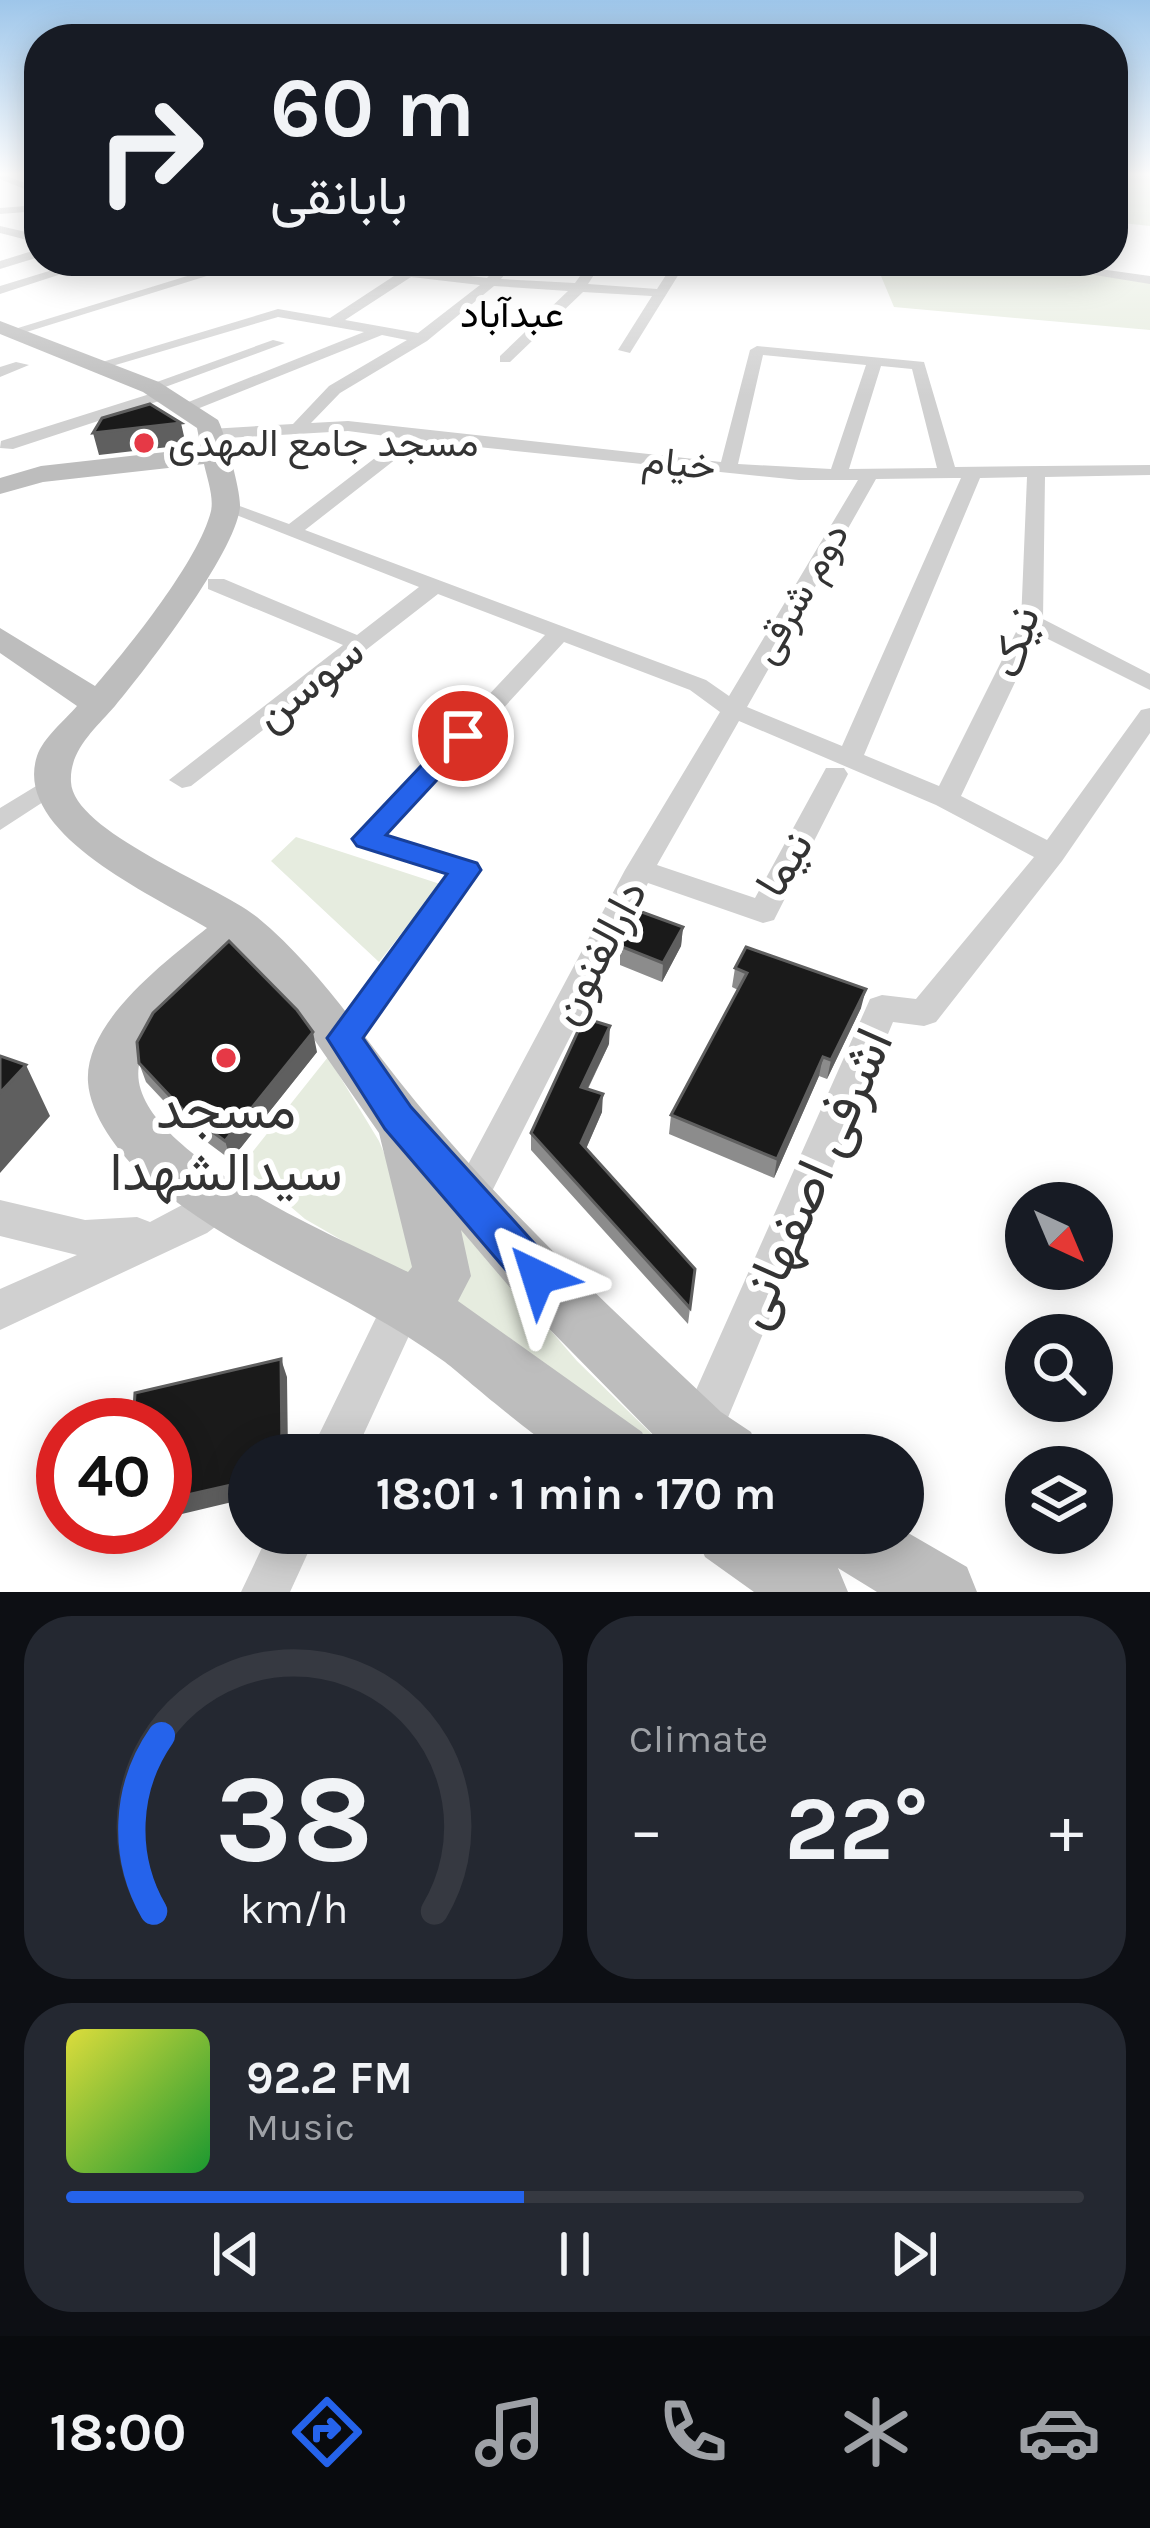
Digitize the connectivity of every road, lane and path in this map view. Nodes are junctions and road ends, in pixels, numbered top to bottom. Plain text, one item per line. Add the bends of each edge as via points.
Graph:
1 (46, 276) edge
2 (196, 276) edge
3 (403, 276) edge
4 (428, 276) edge
5 (497, 276) edge
6 (587, 276) edge
7 (671, 276) edge
8 (492, 282) junction
9 (579, 288) junction
10 (0, 290) edge
11 (661, 293) junction
12 (332, 323) junction
13 (4, 331) edge
14 (382, 331) junction
15 (422, 338) junction
16 (278, 343) dead end
17 (625, 350) dead end
18 (505, 359) dead end
19 (875, 361) junction
20 (21, 365) dead end
21 (97, 366) junction
22 (0, 372) edge
23 (152, 392) junction
24 (300, 426) junction
25 (203, 432) junction
26 (417, 434) junction
27 (7, 446) dead end
28 (728, 468) junction
29 (1150, 470) edge
30 (1036, 472) junction
31 (960, 474) junction
32 (838, 476) junction
33 (868, 476) junction
34 (0, 486) edge
35 (226, 507) junction
36 (293, 530) junction
37 (216, 584) dead end
38 (436, 585) junction
39 (1031, 622) junction
40 (560, 633) junction
41 (0, 638) edge
42 (359, 644) junction
43 (1150, 683) edge
44 (97, 703) junction
45 (732, 709) junction
46 (1150, 715) edge
47 (843, 766) junction
48 (182, 780) dead end
49 (52, 784) junction
50 (946, 799) junction
51 (0, 821) edge
52 (1052, 854) junction
53 (640, 870) junction
54 (238, 926) junction
55 (344, 1038) junction
56 (398, 1118) junction
57 (469, 1198) junction
58 (206, 1212) junction
59 (0, 1218) edge
60 (405, 1301) junction
61 (0, 1310) edge
62 (341, 1434) edge
63 (590, 1434) edge
64 (701, 1434) edge
65 (717, 1434) edge
66 (284, 1554) edge
67 (759, 1554) edge
68 (879, 1554) edge
69 (266, 1592) edge
70 (813, 1592) edge
71 (942, 1592) edge

1 - 10 street
2 - 13 street
3 - 12 street
4 - 8 street
5 - 8 street
6 - 9 street
7 - 11 street
8 - 9 street
8 - 15 street
9 - 11 street
9 - 18 street
11 - 17 street
12 - 14 street
12 - 21 street via 278,313
13 - 21 street
13 - 23 street
14 - 15 street
14 - 25 street
15 - 24 street via 347,378
16 - 23 street
19 - 28 street via 757,350
19 - 31 street via 920,364
19 - 32 street
20 - 22 street
21 - 23 street
23 - 25 street
23 - 25 street
23 - 27 street
24 - 25 street, خیام
24 - 26 street, خیام
25 - 34 street
25 - 35 street
26 - 28 street, خیام
26 - 36 street
28 - 32 street, خیام
29 - 30 street, خیام
30 - 31 street, خیام
30 - 39 street, نیک
31 - 33 street, خیام
31 - 47 street
32 - 33 street, خیام
33 - 45 street, دوم شرقی
35 - 36 street
35 - 44 street via 139,656
36 - 38 street
37 - 42 street
38 - 40 street
38 - 42 street, سوسن
39 - 43 street
39 - 50 street, نیک
40 - 45 street via 698,685
40 - 55 street via 367,839 466,870
41 - 44 street
42 - 48 street, سوسن
44 - 49 street via 56,753
45 - 47 street
45 - 53 street, دارالفنون
46 - 52 street
47 - 50 street
47 - 53 street, نیما via 764,912
49 - 51 street
49 - 54 street via 64,813 98,842
50 - 52 street
52 - 65 street, اشرفی اصفهانی via 925,1013 882,1008
53 - 57 street, دارالفنون
54 - 55 street
54 - 58 street via 145,1011 119,1045 113,1086 138,1134
55 - 56 street
56 - 57 street
56 - 60 street via 442,1276 426,1295
57 - 64 street via 592,1334
58 - 59 street via 113,1241
58 - 60 street
58 - 61 street
60 - 62 street
60 - 63 street
66 - 69 street
67 - 70 street
68 - 71 street

